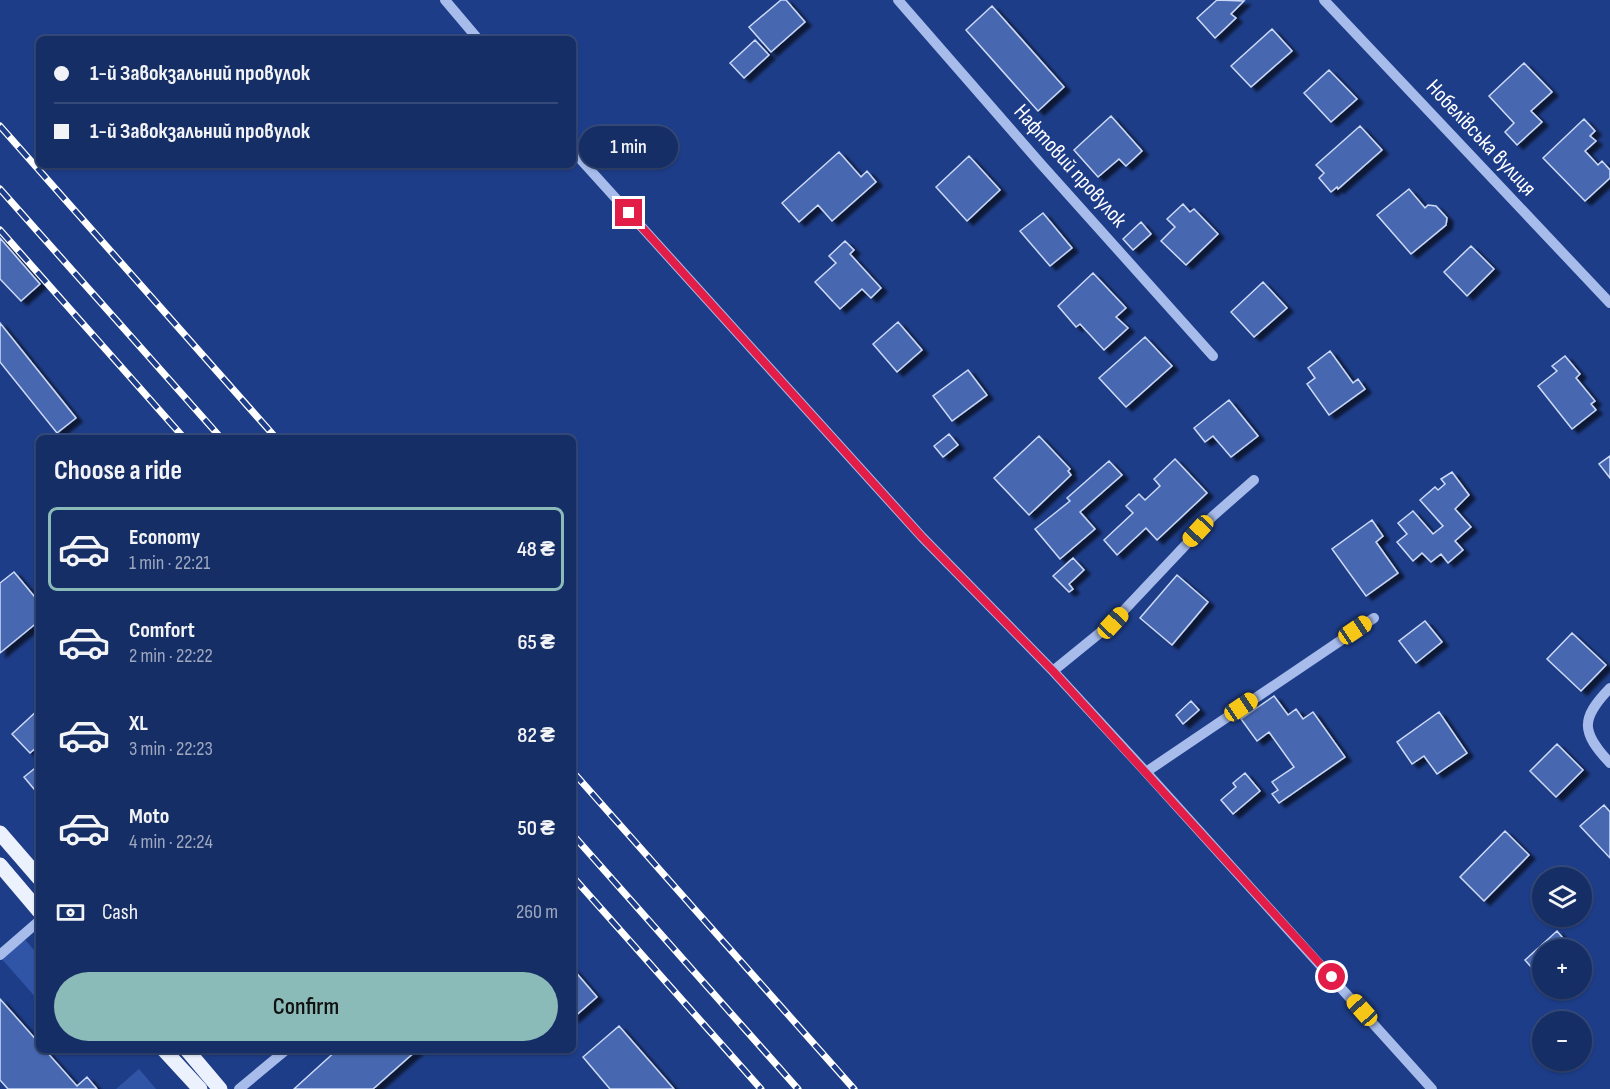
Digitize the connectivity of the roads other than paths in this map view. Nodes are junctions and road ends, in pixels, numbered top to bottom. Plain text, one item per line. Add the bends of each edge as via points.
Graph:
1 (445, 0) edge
2 (898, 0) edge
3 (1324, 0) edge
4 (475, 36) edge
5 (576, 154) edge
6 (1610, 303) edge
7 (1214, 356) dead end
8 (1254, 480) dead end
9 (1374, 618) dead end
10 (1053, 671) junction
11 (1610, 688) edge
12 (1610, 763) edge
13 (1146, 772) junction
14 (0, 834) edge
15 (0, 865) edge
16 (36, 875) edge
17 (36, 907) edge
18 (36, 924) edge
19 (0, 955) edge
20 (167, 1053) edge
21 (189, 1053) edge
22 (282, 1053) edge
23 (200, 1089) edge
24 (220, 1089) edge
25 (239, 1089) edge
26 (1432, 1089) edge

1 - 4 street
2 - 7 street, Нафтовий провулок
3 - 6 street, Нобелівська вулиця
5 - 10 street via 922,537
8 - 10 street via 1213,516 1113,623
9 - 13 street
10 - 13 street
11 - 12 street via 1598,700 1587,724 1589,737
13 - 26 street
14 - 16 main road
15 - 17 main road
18 - 19 street
20 - 23 main road
21 - 24 main road
22 - 25 street

